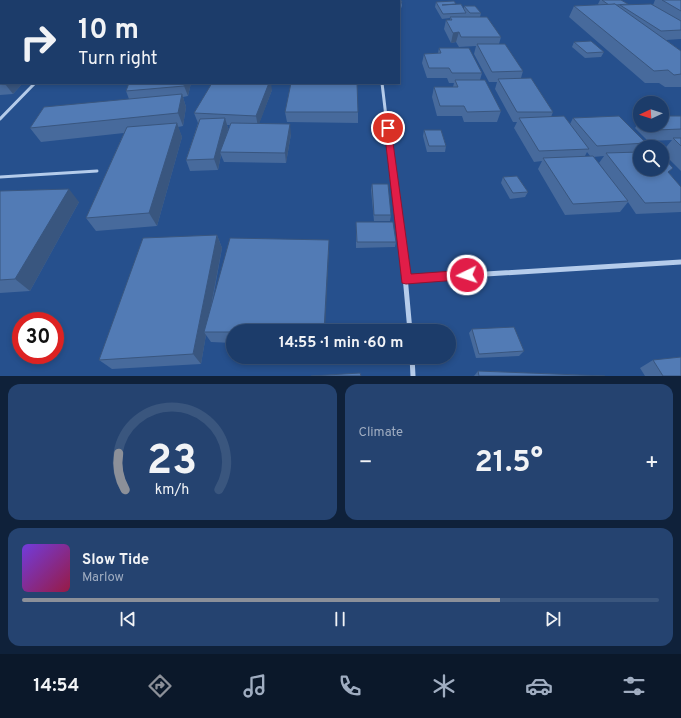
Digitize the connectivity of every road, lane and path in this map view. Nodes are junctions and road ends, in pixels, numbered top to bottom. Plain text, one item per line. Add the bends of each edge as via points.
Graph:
1 (34, 84) edge
2 (382, 84) edge
3 (0, 119) edge
4 (97, 170) dead end
5 (0, 177) edge
6 (681, 262) edge
7 (406, 279) junction
8 (409, 324) edge
9 (412, 364) edge
10 (413, 376) edge

1 - 3 street
2 - 7 street
4 - 5 lane
6 - 7 street
7 - 8 street
9 - 10 street

